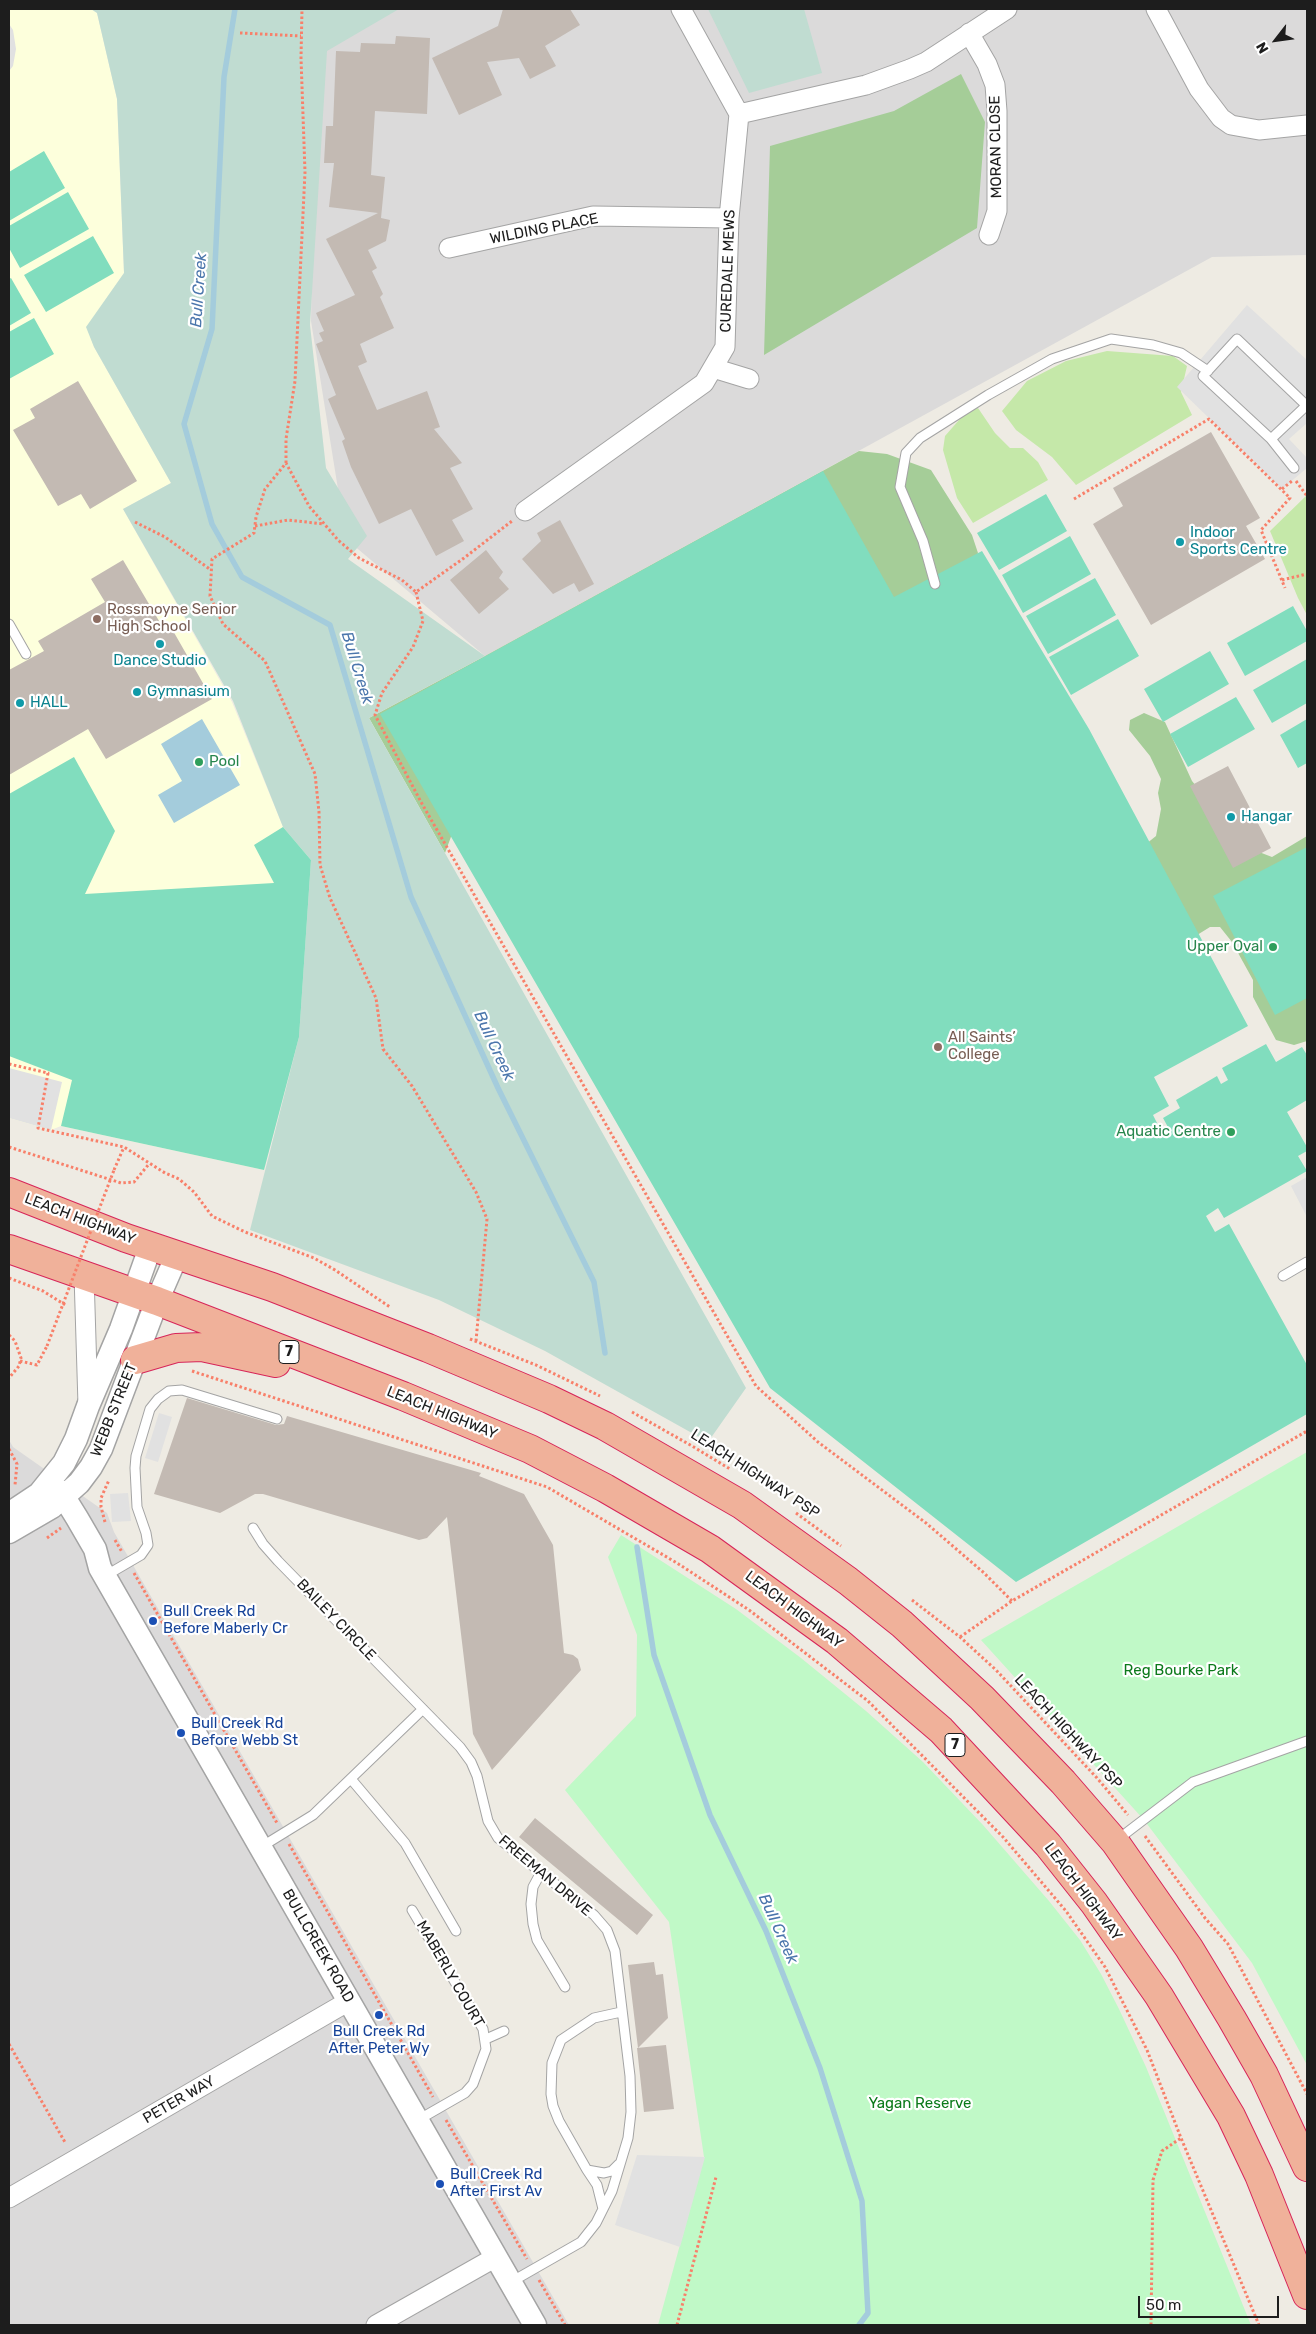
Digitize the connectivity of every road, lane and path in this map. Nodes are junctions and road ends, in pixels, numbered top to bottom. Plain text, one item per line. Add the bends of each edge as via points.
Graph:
1 (302, 9) edge
2 (681, 9) edge
3 (1007, 9) edge
4 (1156, 9) edge
5 (240, 33) dead end
6 (969, 33) junction
7 (301, 36) junction
8 (738, 114) junction
9 (1307, 125) edge
10 (729, 218) junction
11 (989, 235) dead end
12 (449, 248) dead end
13 (713, 368) junction
14 (1208, 371) junction
15 (749, 379) dead end
16 (1307, 405) edge
17 (1271, 439) junction
18 (286, 463) junction
19 (1294, 468) dead end
20 (1282, 490) junction
21 (1307, 496) edge
22 (1074, 499) dead end
23 (525, 511) joint
24 (135, 522) dead end
25 (324, 524) junction
26 (255, 526) junction
27 (212, 570) junction
28 (1307, 574) edge
29 (1282, 580) junction
30 (935, 584) dead end
31 (1285, 588) dead end
32 (416, 592) junction
33 (9, 624) edge
34 (26, 654) dead end
35 (9, 1064) edge
36 (9, 1147) edge
37 (124, 1147) junction
38 (149, 1164) junction
39 (9, 1192) edge
40 (150, 1246) junction
41 (9, 1249) edge
42 (177, 1255) junction
43 (1307, 1262) edge
44 (84, 1275) junction
45 (1283, 1276) dead end
46 (9, 1278) edge
47 (145, 1297) junction
48 (395, 1310) dead end
49 (72, 1312) dead end
50 (9, 1335) edge
51 (468, 1338) dead end
52 (476, 1341) junction
53 (135, 1360) junction
54 (20, 1361) junction
55 (190, 1370) dead end
56 (9, 1378) edge
57 (403, 1396) junction
58 (609, 1400) dead end
59 (88, 1406) junction
60 (624, 1408) dead end
61 (277, 1419) dead end
62 (1307, 1431) edge
63 (9, 1449) edge
64 (733, 1471) dead end
65 (51, 1495) junction
66 (11, 1504) edge
67 (101, 1507) dead end
68 (789, 1508) dead end
69 (109, 1528) dead end
70 (253, 1528) dead end
71 (9, 1532) edge
72 (113, 1537) dead end
73 (847, 1550) dead end
74 (128, 1563) junction
75 (102, 1572) junction
76 (906, 1596) dead end
77 (1012, 1601) junction
78 (960, 1637) junction
79 (423, 1708) junction
80 (1307, 1741) edge
81 (351, 1779) junction
82 (1137, 1826) junction
83 (284, 1834) junction
84 (1115, 1842) junction
85 (261, 1847) junction
86 (540, 1874) junction
87 (412, 1910) dead end
88 (456, 1931) dead end
89 (565, 1987) dead end
90 (350, 2001) junction
91 (621, 2012) junction
92 (504, 2031) dead end
93 (486, 2038) junction
94 (9, 2044) edge
95 (1307, 2094) edge
96 (439, 2108) junction
97 (418, 2120) junction
98 (1181, 2138) junction
99 (75, 2160) junction
100 (620, 2164) junction
101 (1307, 2167) edge
102 (587, 2170) junction
103 (716, 2177) dead end
104 (9, 2198) edge
105 (602, 2209) junction
106 (496, 2256) junction
107 (533, 2270) junction
108 (510, 2282) junction
109 (1307, 2295) edge
110 (376, 2325) edge
111 (535, 2325) edge
112 (565, 2325) edge
113 (677, 2325) edge
114 (1151, 2325) edge
115 (1260, 2325) edge

1 - 7 path
2 - 8 street
3 - 6 street
4 - 9 street via 1199,89 1221,118 1231,125 1259,130
5 - 7 path
6 - 8 street via 926,62 866,85
6 - 11 street, MORAN CLOSE via 986,64 996,94 997,211
7 - 18 path via 305,172 295,381 286,439
8 - 10 street, CUREDALE MEWS
10 - 12 street, WILDING PLACE via 593,216
10 - 13 street, CUREDALE MEWS via 725,347
13 - 15 street
13 - 23 street, CUREDALE MEWS via 704,382
14 - 16 lane via 1236,339
14 - 17 lane via 1203,376
14 - 30 lane via 1181,353 1154,345 1111,339 1052,360 920,438 906,453 900,488 924,541
16 - 17 lane
17 - 19 lane
18 - 25 path via 309,506
18 - 26 path via 265,489
20 - 21 path via 1295,479
20 - 22 path via 1209,419
20 - 29 path via 1290,498 1261,530
23 - 32 path
24 - 27 path via 165,537
25 - 26 path via 288,520
25 - 32 path via 359,558 402,580
26 - 27 path via 254,533 212,559
27 - 52 path via 210,596 223,624 265,661 315,774 320,812 320,865 330,898 376,998 383,1049 422,1102 476,1192 487,1219
28 - 29 path
29 - 31 path
32 - 77 path via 423,621 413,647 382,693 376,714 421,802 756,1386 818,1442 926,1523
33 - 34 lane
35 - 37 path via 48,1073 38,1128
36 - 38 path via 121,1183 134,1182
37 - 38 path
37 - 54 path, bridge via 47,1346 37,1365
38 - 48 path via 179,1179 194,1192 212,1216 244,1232 314,1258
39 - 40 highway, LEACH HIGHWAY
40 - 42 highway, LEACH HIGHWAY
40 - 47 street, WEBB STREET
41 - 44 highway, LEACH HIGHWAY / 7
42 - 47 street, WEBB STREET
42 - 84 highway, LEACH HIGHWAY via 272,1287 549,1399 605,1426 742,1506 848,1581 902,1624 982,1698 1063,1782
43 - 45 lane
44 - 47 highway, LEACH HIGHWAY / 7
44 - 59 street, WEBB STREET
46 - 49 path via 43,1291
47 - 53 street, WEBB STREET
47 - 57 highway, LEACH HIGHWAY / 7
47 - 59 street, WEBB STREET via 121,1329
50 - 54 path via 19,1349
51 - 52 path
52 - 58 path
53 - 57 highway via 176,1348 202,1347
53 - 65 street, WEBB STREET via 91,1467 79,1483
54 - 56 path via 20,1366
55 - 98 path via 547,1487 677,1563 749,1610 868,1701 1003,1837 1066,1911 1105,1967 1147,2050
57 - 109 highway, LEACH HIGHWAY / 7 via 530,1449 710,1549 837,1641 941,1730 1048,1845 1094,1903 1159,1996 1231,2116 1259,2175
59 - 65 street, WEBB STREET
60 - 64 path, LEACH HIGHWAY PSP
61 - 74 lane via 182,1390 169,1391 158,1399 150,1410 135,1468 138,1513 148,1545 141,1555
62 - 77 path
63 - 66 path via 18,1472
65 - 66 street, WEBB STREET
65 - 71 street, WEBB STREET
65 - 75 street, BULLCREEK ROAD via 94,1549
67 - 69 path
68 - 73 path, LEACH HIGHWAY PSP
70 - 79 lane, BAILEY CIRCLE via 278,1561
72 - 74 path
74 - 75 lane
74 - 83 path
75 - 85 street, BULLCREEK ROAD
76 - 78 path, LEACH HIGHWAY PSP
77 - 78 path
78 - 82 path, LEACH HIGHWAY PSP via 1042,1717
79 - 81 lane
79 - 86 lane, FREEMAN DRIVE via 471,1762 491,1829
80 - 82 lane via 1193,1782
81 - 83 lane via 313,1815
81 - 88 lane via 405,1843
82 - 84 lane
82 - 95 path, LEACH HIGHWAY PSP via 1228,1944
83 - 85 lane
83 - 96 path
84 - 101 highway, LEACH HIGHWAY via 1189,1948 1232,2019 1264,2075
85 - 90 street, BULLCREEK ROAD
86 - 89 lane via 531,1904 533,1924 537,1940
86 - 91 lane, FREEMAN DRIVE via 594,1915 607,1930 614,1950
87 - 93 lane, MABERLY COURT
90 - 97 street, BULLCREEK ROAD
90 - 99 street, PETER WAY
91 - 100 lane, FREEMAN DRIVE via 630,2076 631,2112
91 - 102 lane via 594,2018 564,2037 557,2044 552,2063 553,2106
92 - 93 lane, MABERLY COURT
93 - 96 lane, MABERLY COURT via 486,2049 473,2084
94 - 99 path
96 - 97 lane, MABERLY COURT
96 - 107 path
97 - 106 street, BULLCREEK ROAD
98 - 114 path via 1162,2151 1153,2180
98 - 115 path
99 - 104 street, PETER WAY
100 - 102 lane via 604,2174
100 - 105 lane, FREEMAN DRIVE via 612,2191
102 - 105 lane via 597,2185
103 - 113 path
105 - 107 lane, FREEMAN DRIVE via 581,2242
106 - 108 street, BULLCREEK ROAD
106 - 110 street
107 - 108 lane, FREEMAN DRIVE
107 - 112 path
108 - 111 street, BULLCREEK ROAD

